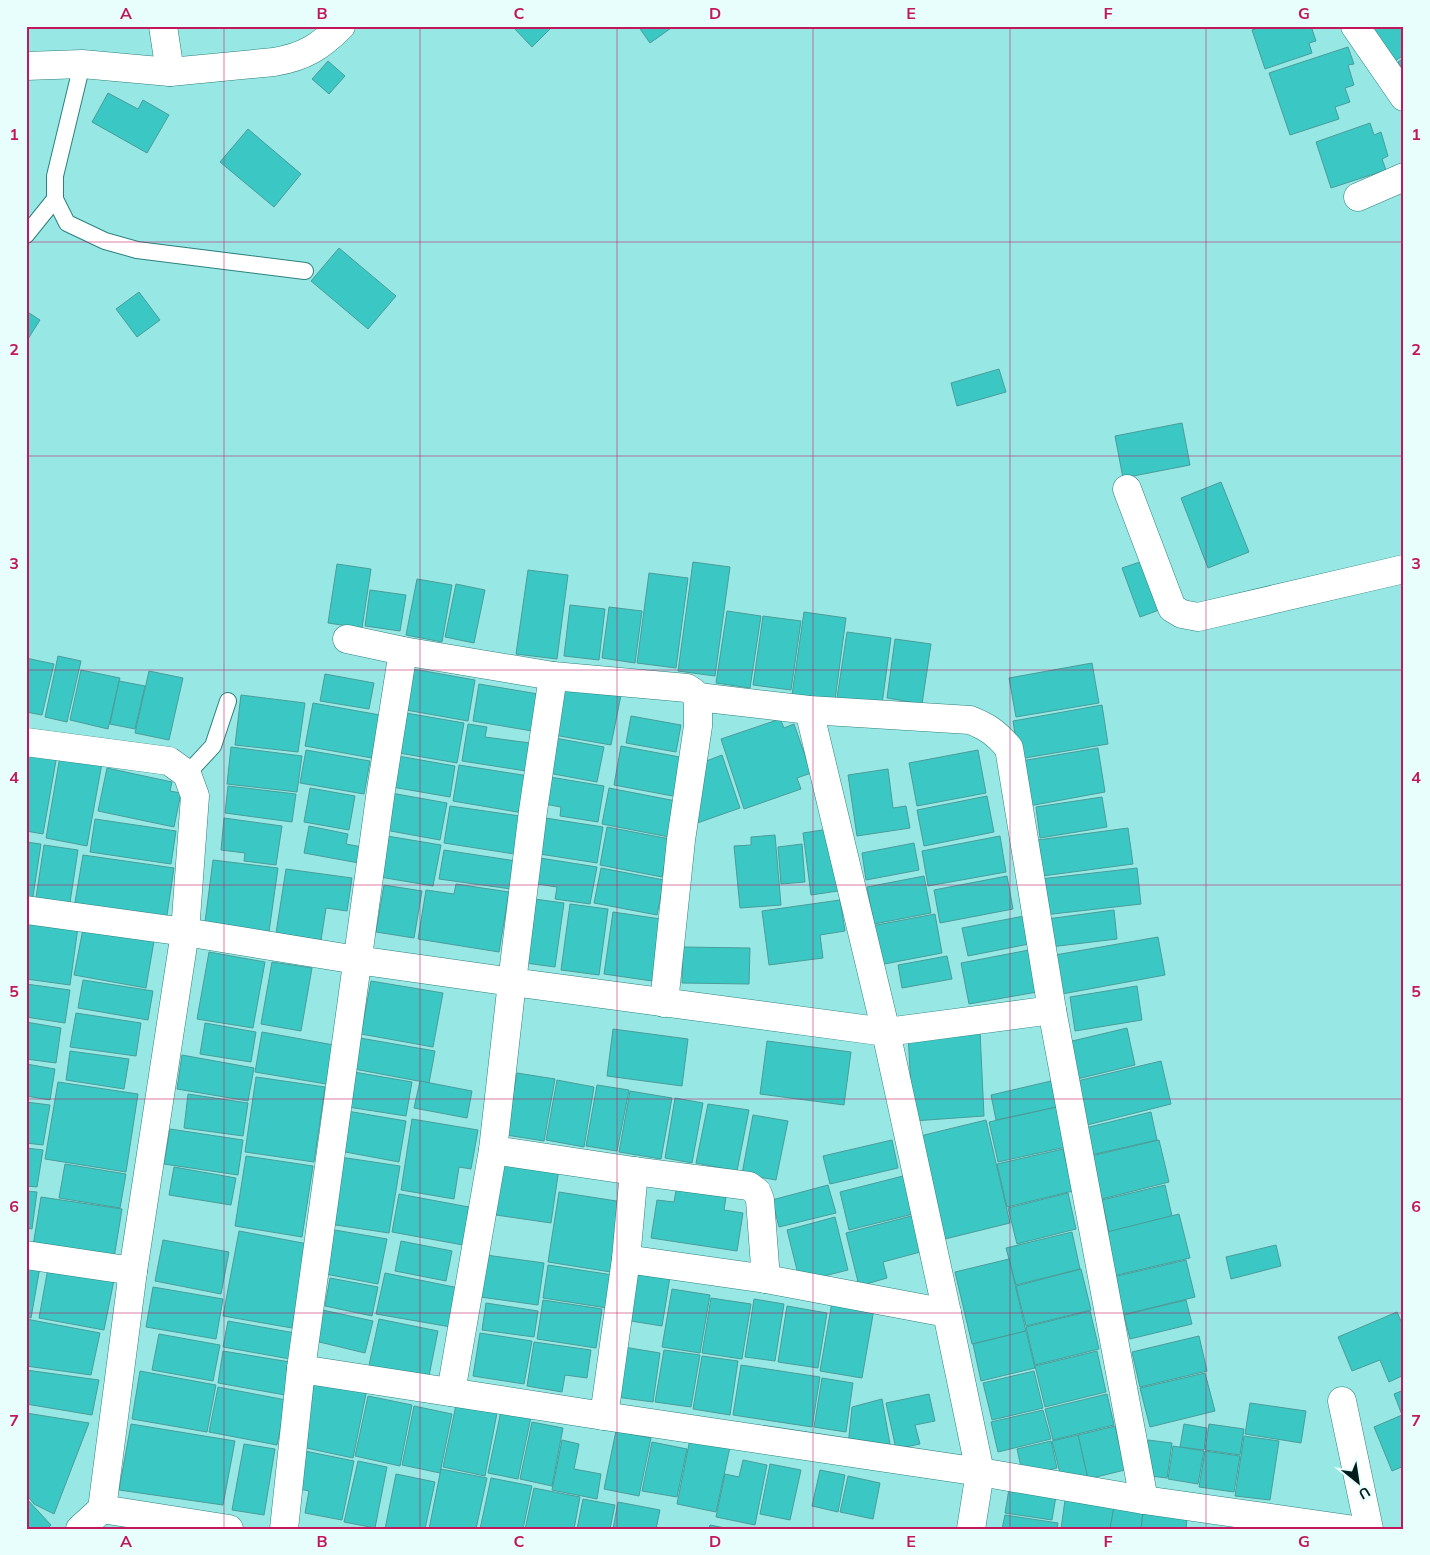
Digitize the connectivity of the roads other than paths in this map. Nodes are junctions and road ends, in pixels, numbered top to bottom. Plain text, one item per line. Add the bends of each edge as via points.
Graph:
1 (162, 26) edge
2 (341, 26) edge
3 (1355, 26) edge
4 (82, 64) junction
5 (26, 66) edge
6 (170, 72) junction
7 (1404, 97) edge
8 (1404, 177) edge
9 (1358, 197) dead end
10 (55, 199) junction
11 (26, 235) edge
12 (305, 272) dead end
13 (1127, 489) dead end
14 (1404, 569) edge
15 (347, 638) dead end
16 (404, 651) junction
17 (553, 676) junction
18 (698, 697) junction
19 (228, 701) dead end
20 (809, 710) junction
21 (26, 742) edge
22 (187, 774) junction
23 (26, 910) edge
24 (185, 932) junction
25 (357, 960) junction
26 (512, 982) junction
27 (664, 1003) junction
28 (1052, 1010) junction
29 (886, 1032) junction
30 (493, 1150) junction
31 (634, 1171) junction
32 (26, 1255) edge
33 (626, 1259) junction
34 (133, 1271) junction
35 (766, 1280) junction
36 (947, 1313) junction
37 (301, 1369) junction
38 (451, 1392) junction
39 (1342, 1402) dead end
40 (604, 1416) junction
41 (980, 1472) junction
42 (1144, 1500) junction
43 (102, 1508) junction
44 (80, 1529) edge
45 (229, 1529) edge
46 (284, 1529) edge
47 (971, 1529) edge
48 (1348, 1529) edge
49 (1368, 1529) edge

1 - 6 street
2 - 6 street via 314,50 288,60
3 - 7 street
4 - 5 street
4 - 6 street
4 - 10 lane via 55,176
8 - 9 street
10 - 11 lane
10 - 12 lane via 67,223 105,241 137,250
13 - 14 street via 1172,608 1182,614 1198,617
15 - 16 street
16 - 17 street
16 - 25 street
17 - 18 street via 686,688
17 - 26 street
18 - 20 street
18 - 27 street via 698,726 681,840
19 - 22 lane via 213,746
20 - 28 street via 970,720 986,726 1009,748
20 - 29 street
21 - 22 street via 169,761
22 - 24 street via 196,796
23 - 24 street
24 - 25 street
24 - 34 street
25 - 26 street
25 - 37 street
26 - 27 street
26 - 30 street
27 - 29 street
28 - 29 street
28 - 42 street
29 - 36 street
30 - 31 street
30 - 38 street
31 - 33 street
31 - 35 street via 749,1186 757,1192
32 - 34 street
33 - 35 street
33 - 40 street
34 - 43 street
35 - 36 street
36 - 41 street
37 - 38 street
37 - 46 street
38 - 40 street
39 - 49 street
40 - 41 street
41 - 42 street
41 - 47 street
42 - 48 street
43 - 44 street
43 - 45 street

